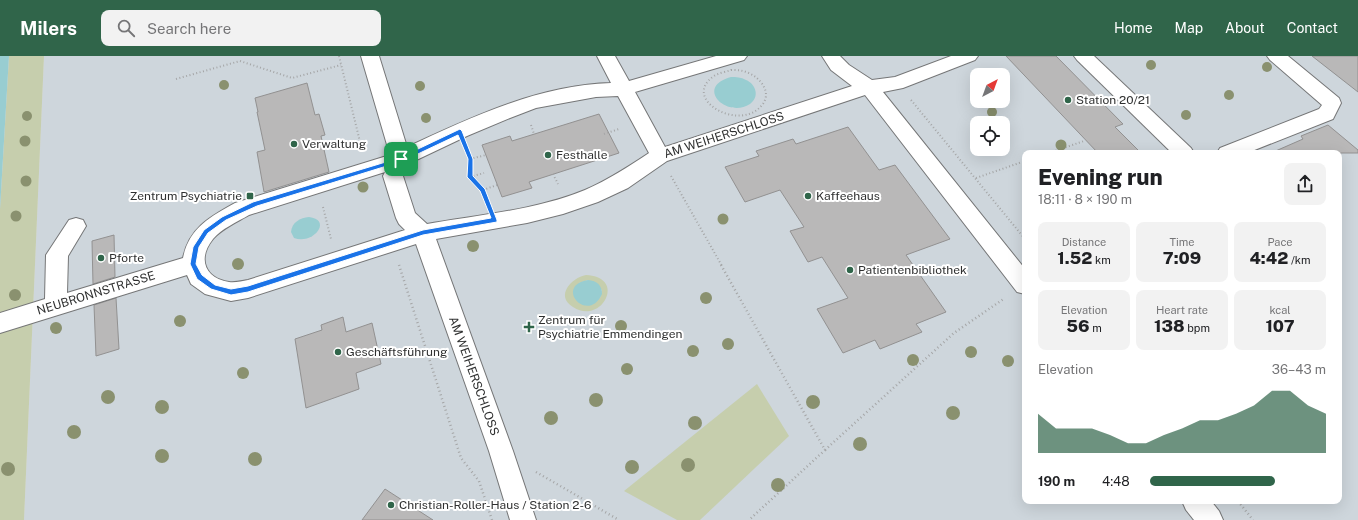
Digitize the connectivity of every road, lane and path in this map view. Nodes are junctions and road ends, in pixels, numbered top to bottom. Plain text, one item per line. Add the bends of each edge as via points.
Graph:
1 (340, 56) edge
2 (370, 56) edge
3 (606, 56) edge
4 (738, 56) edge
5 (831, 56) edge
6 (969, 56) edge
7 (1083, 56) edge
8 (1276, 56) edge
9 (342, 65) junction
10 (750, 73) joint
11 (176, 79) dead end
12 (897, 83) junction
13 (869, 87) junction
14 (623, 89) junction
15 (623, 128) dead end
16 (460, 131) junction
17 (604, 134) dead end
18 (1084, 141) dead end
19 (1058, 150) edge
20 (1181, 150) edge
21 (1235, 150) edge
22 (486, 155) dead end
23 (660, 156) junction
24 (401, 159) junction
25 (470, 159) junction
26 (1022, 162) edge
27 (366, 170) junction
28 (484, 172) dead end
29 (470, 177) junction
30 (976, 178) junction
31 (317, 185) junction
32 (498, 185) dead end
33 (483, 190) junction
34 (494, 220) junction
35 (76, 226) dead end
36 (423, 232) junction
37 (1022, 235) edge
38 (392, 243) junction
39 (337, 260) junction
40 (193, 264) junction
41 (1022, 281) edge
42 (1022, 287) edge
43 (56, 306) junction
44 (2, 323) edge
45 (825, 450) junction
46 (501, 451) junction
47 (1197, 504) edge
48 (1240, 504) edge
49 (492, 520) edge
50 (523, 520) edge
51 (618, 520) edge
52 (749, 520) edge
53 (1210, 520) edge
54 (1253, 520) edge

1 - 9 path
2 - 24 street
3 - 14 street
4 - 14 street
5 - 13 street via 832,60 848,74
6 - 12 street, AM WEIHERSCHLOSS
7 - 20 street
8 - 21 street via 1332,103 1326,114
9 - 11 path via 292,78 240,61
9 - 27 path
10 - 10 path via 764,84 766,90 763,105 757,110 738,116 726,115 708,105 703,89 712,76 731,70
12 - 13 street, AM WEIHERSCHLOSS
12 - 30 path
13 - 23 street, AM WEIHERSCHLOSS
13 - 41 street
14 - 16 street via 596,90 534,102
14 - 23 street
15 - 17 path
16 - 24 street
16 - 25 path
18 - 19 path
22 - 25 path
23 - 34 street, AM WEIHERSCHLOSS via 621,182 591,196 556,208
23 - 45 path
24 - 27 street
24 - 36 street via 393,176 406,218
25 - 29 path
26 - 30 path
27 - 31 street
28 - 29 path
29 - 33 path
30 - 37 path
31 - 39 path
31 - 40 street via 255,204 224,219 206,232 196,247
32 - 33 path
33 - 34 path
34 - 36 street, AM WEIHERSCHLOSS
35 - 43 street via 56,255
36 - 38 street, AM WEIHERSCHLOSS
36 - 46 street, AM WEIHERSCHLOSS
38 - 39 street, AM WEIHERSCHLOSS
38 - 49 path via 461,458 479,481
39 - 40 street, AM WEIHERSCHLOSS via 248,289 231,292 213,287 199,277
40 - 43 street, NEUBRONNSTRASSE
42 - 45 path via 954,334
43 - 44 street, NEUBRONNSTRASSE
45 - 52 path
46 - 50 street, AM WEIHERSCHLOSS
46 - 51 path
47 - 53 street
48 - 54 path

